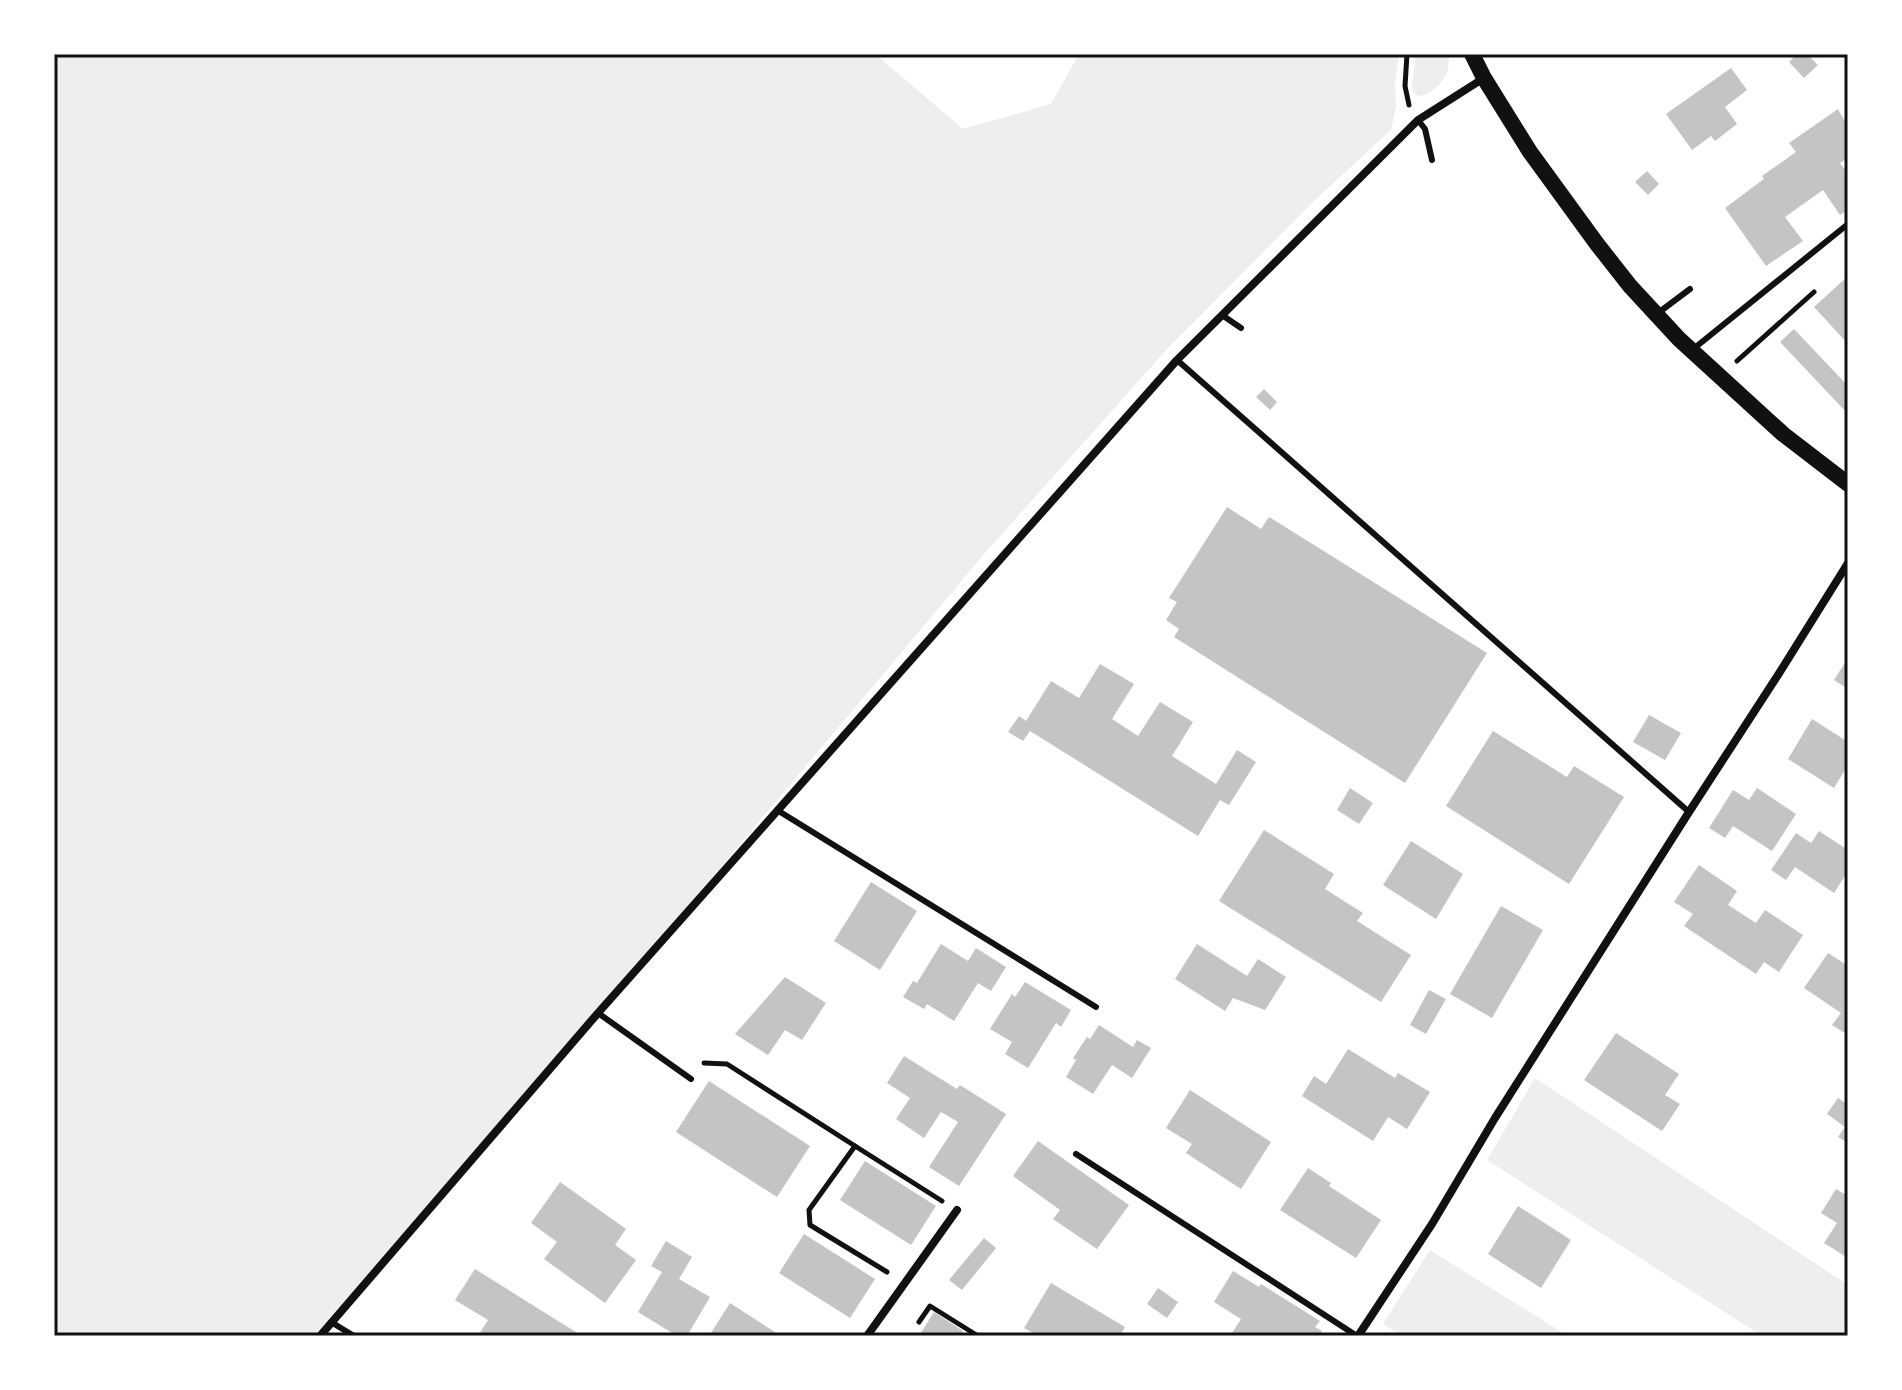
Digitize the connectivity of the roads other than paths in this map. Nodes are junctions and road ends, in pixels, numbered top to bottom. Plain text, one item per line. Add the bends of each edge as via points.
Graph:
1 (1472, 54) edge
2 (1484, 78) junction
3 (1418, 120) junction
4 (1432, 160) dead end
5 (1848, 224) edge
6 (1690, 289) dead end
7 (1222, 315) junction
8 (1656, 315) junction
9 (1241, 328) dead end
10 (1691, 350) junction
11 (1177, 360) junction
12 (1848, 484) edge
13 (1848, 563) edge
14 (777, 810) junction
15 (1689, 812) junction
16 (1096, 1007) dead end
17 (598, 1013) junction
18 (691, 1079) road end
19 (1076, 1154) dead end
20 (957, 1210) road end
21 (331, 1322) junction
22 (320, 1336) edge
23 (354, 1336) edge
24 (867, 1336) edge
25 (1358, 1336) edge

1 - 2 main road
2 - 3 street
2 - 8 main road via 1555,187
3 - 4 lane
3 - 7 street
5 - 10 lane
6 - 8 lane
7 - 9 lane
7 - 11 street
8 - 10 main road
10 - 12 main road via 1783,434
11 - 14 street
11 - 15 lane
13 - 15 street
14 - 16 lane
14 - 17 street
15 - 25 street
17 - 18 lane
17 - 21 street
19 - 25 lane
20 - 24 street
21 - 22 street
21 - 23 lane

